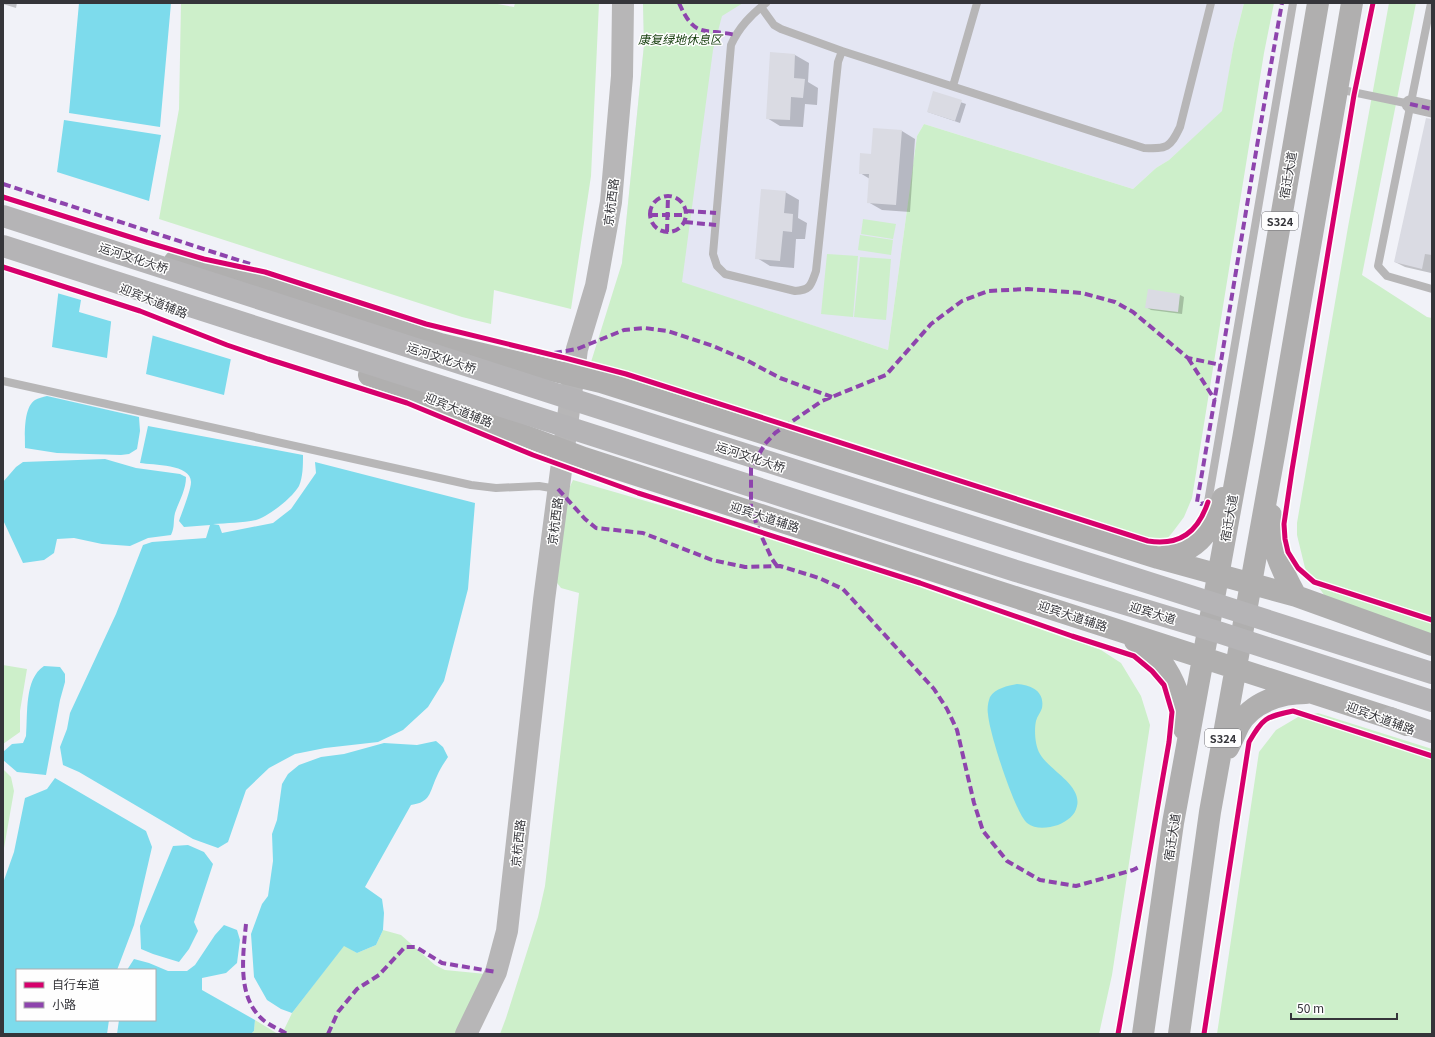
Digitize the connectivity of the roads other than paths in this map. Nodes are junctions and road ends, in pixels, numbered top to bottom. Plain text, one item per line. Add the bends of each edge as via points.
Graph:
1 (623, 3) edge
2 (977, 3) edge
3 (1211, 3) edge
4 (1293, 3) edge
5 (1318, 3) edge
6 (1352, 3) edge
7 (1431, 3) edge
8 (763, 5) edge
9 (842, 51) junction
10 (953, 86) junction
11 (1337, 89) junction
12 (1410, 104) junction
13 (1432, 109) edge
14 (3, 216) edge
15 (3, 246) edge
16 (107, 248) junction
17 (104, 279) junction
18 (1432, 289) edge
19 (3, 381) edge
20 (1243, 438) junction
21 (1276, 444) junction
22 (558, 489) junction
23 (1208, 502) dead end
24 (1158, 558) junction
25 (1218, 575) junction
26 (1251, 583) junction
27 (1296, 596) junction
28 (1119, 630) junction
29 (1432, 645) edge
30 (1203, 657) junction
31 (1236, 668) junction
32 (1432, 673) edge
33 (1311, 692) junction
34 (1432, 701) edge
35 (1390, 718) junction
36 (1432, 732) edge
37 (1432, 736) edge
38 (1183, 768) junction
39 (1215, 785) junction
40 (466, 1034) edge
41 (1143, 1034) edge
42 (1179, 1034) edge

1 - 22 main road, 京杭西路 via 622,76 611,202 596,286 578,349
2 - 10 lane
3 - 10 lane via 1180,127 1172,143 1166,148 1144,148
4 - 23 lane
5 - 20 main road, 宿迁大道 / S324
6 - 11 main road, S324
7 - 12 lane
8 - 9 lane via 774,25
8 - 9 lane via 738,31 732,45 713,254 717,266 725,274 795,291 805,290 812,284 816,271 838,62
9 - 10 lane
11 - 12 lane
11 - 21 main road, S324
12 - 13 street
12 - 18 lane via 1378,266 1387,276
14 - 16 highway, 运河文化大桥
15 - 17 highway
16 - 24 main road via 146,253 243,280 440,344 601,382
16 - 32 highway, 运河文化大桥
17 - 28 main road, 迎宾大道辅路 via 165,305 402,386 584,458
17 - 34 highway, 迎宾大道 via 1016,571
19 - 22 lane via 470,485 496,488 539,486
20 - 24 main road via 1217,517 1204,536 1187,550
20 - 25 main road, 宿迁大道 / S324
21 - 26 main road, S324
21 - 27 main road via 1270,525 1274,548 1285,577
22 - 40 main road, 京杭西路 via 507,931 496,972
24 - 25 main road
25 - 26 main road
25 - 30 main road, 宿迁大道 / S324
26 - 27 main road
26 - 31 main road, S324
27 - 29 main road
28 - 30 main road, 迎宾大道辅路
28 - 38 main road via 1159,659 1172,678 1184,721
30 - 31 main road, 迎宾大道辅路
30 - 38 main road, 宿迁大道 / S324
31 - 33 main road, 迎宾大道辅路
31 - 39 main road, S324
33 - 35 main road, 迎宾大道辅路
33 - 39 main road via 1286,694 1251,711 1239,725
35 - 36 highway
35 - 37 main road, 迎宾大道辅路
38 - 41 main road, 宿迁大道 / S324
39 - 42 main road, S324

